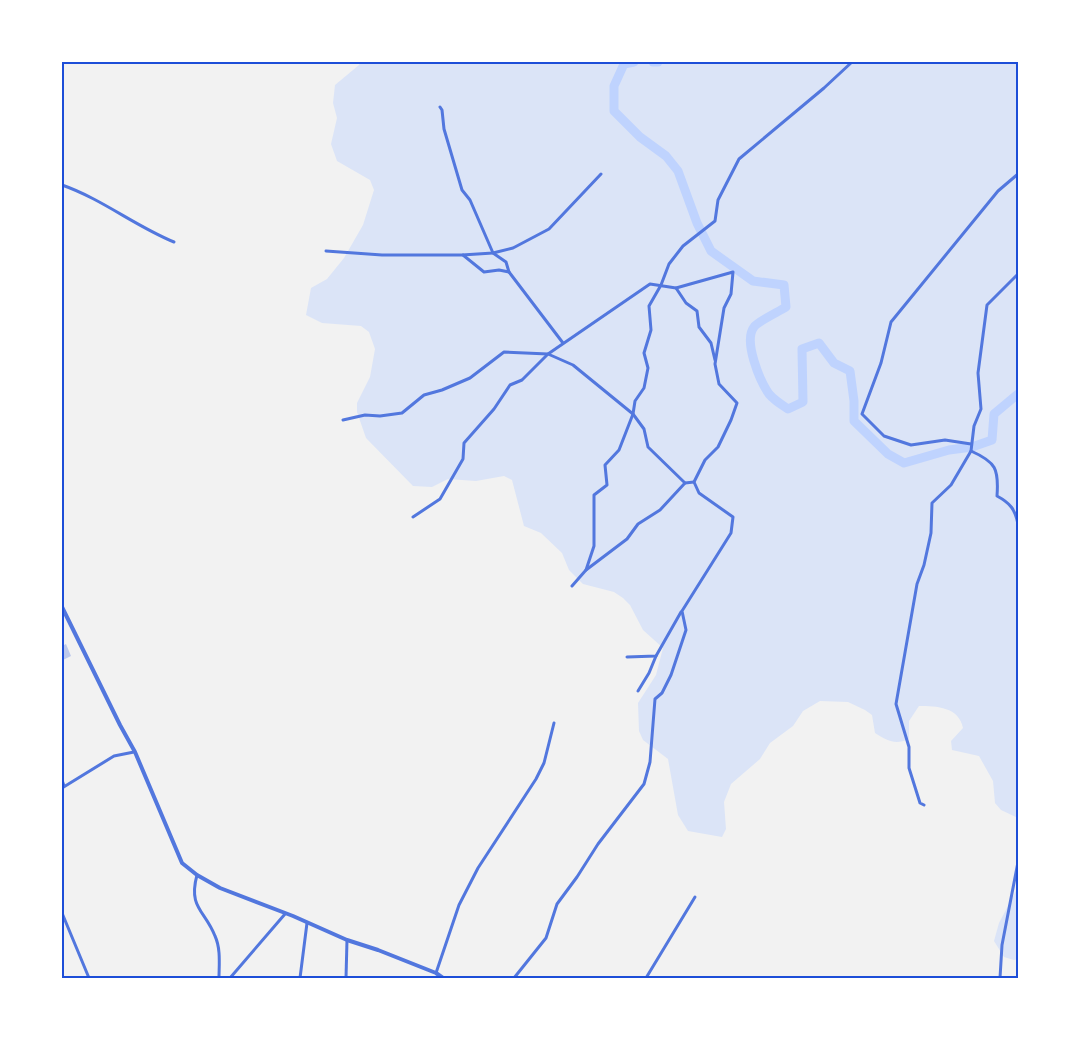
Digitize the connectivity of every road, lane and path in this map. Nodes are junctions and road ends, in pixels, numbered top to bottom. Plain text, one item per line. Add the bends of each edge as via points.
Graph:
1 (852, 62) edge
2 (440, 107) dead end
3 (601, 174) dead end
4 (1018, 174) edge
5 (62, 185) edge
6 (174, 242) dead end
7 (326, 251) dead end
8 (493, 253) junction
9 (462, 255) junction
10 (509, 272) junction
11 (1018, 274) edge
12 (661, 285) junction
13 (676, 288) junction
14 (563, 344) junction
15 (548, 354) junction
16 (715, 364) junction
17 (633, 414) junction
18 (343, 420) dead end
19 (971, 444) junction
20 (971, 450) junction
21 (694, 482) junction
22 (685, 483) junction
23 (413, 517) dead end
24 (1018, 524) edge
25 (586, 570) junction
26 (572, 586) dead end
27 (62, 607) edge
28 (682, 611) junction
29 (656, 656) junction
30 (627, 657) dead end
31 (638, 691) dead end
32 (554, 723) dead end
33 (135, 752) junction
34 (62, 780) edge
35 (63, 787) edge
36 (924, 805) dead end
37 (1018, 862) edge
38 (197, 875) junction
39 (695, 897) dead end
40 (62, 913) edge
41 (285, 914) junction
42 (307, 923) junction
43 (347, 940) junction
44 (437, 976) edge
45 (89, 978) edge
46 (219, 978) edge
47 (230, 978) edge
48 (300, 978) edge
49 (346, 978) edge
50 (443, 978) edge
51 (514, 978) edge
52 (645, 978) edge
53 (1000, 978) edge

1 - 12 street via 739,159 718,200 715,221 683,246 669,264
2 - 8 street via 462,190
3 - 8 street via 549,229 513,248
4 - 19 street via 998,191 891,322 862,414 884,436 911,445 945,440
5 - 6 street
7 - 9 street
8 - 9 street
8 - 10 street via 506,262
9 - 10 street via 484,272
10 - 14 street
11 - 19 street via 987,305 978,373 981,409
12 - 13 street
12 - 14 street via 650,284
12 - 17 street via 649,306 651,330 644,353 648,368
13 - 16 street via 686,303 698,311 699,327 711,344
13 - 16 street via 734,272
14 - 15 street
15 - 17 street via 573,365
15 - 18 street via 504,352 470,378 424,395 402,413
15 - 23 street via 522,380 510,384 464,443 463,459 440,499
16 - 21 street via 719,384 736,403 718,447 705,460
17 - 22 street via 644,429 648,447
17 - 25 street via 619,450 605,465 607,485 594,495 594,546
19 - 20 street
20 - 24 street via 988,458 998,477 996,496 1008,501 1016,511
20 - 36 street via 951,485 932,503 931,533 917,584 896,704 909,747 909,768
21 - 22 street
21 - 28 street via 699,493 733,517 731,532
22 - 25 street via 660,510
25 - 26 street
27 - 33 street
28 - 29 street
28 - 51 street via 686,630 671,675 655,699 650,762 644,784 556,904 546,938
29 - 30 street
29 - 31 street
32 - 44 street via 536,779 459,904
33 - 35 street via 114,756
33 - 38 street via 182,863
34 - 35 street
37 - 53 street via 1002,945
38 - 41 street
38 - 46 street via 195,902 216,938
39 - 52 street
40 - 45 street
41 - 42 street
41 - 47 street
42 - 43 street
42 - 48 street
43 - 44 street
43 - 49 street
44 - 50 street

